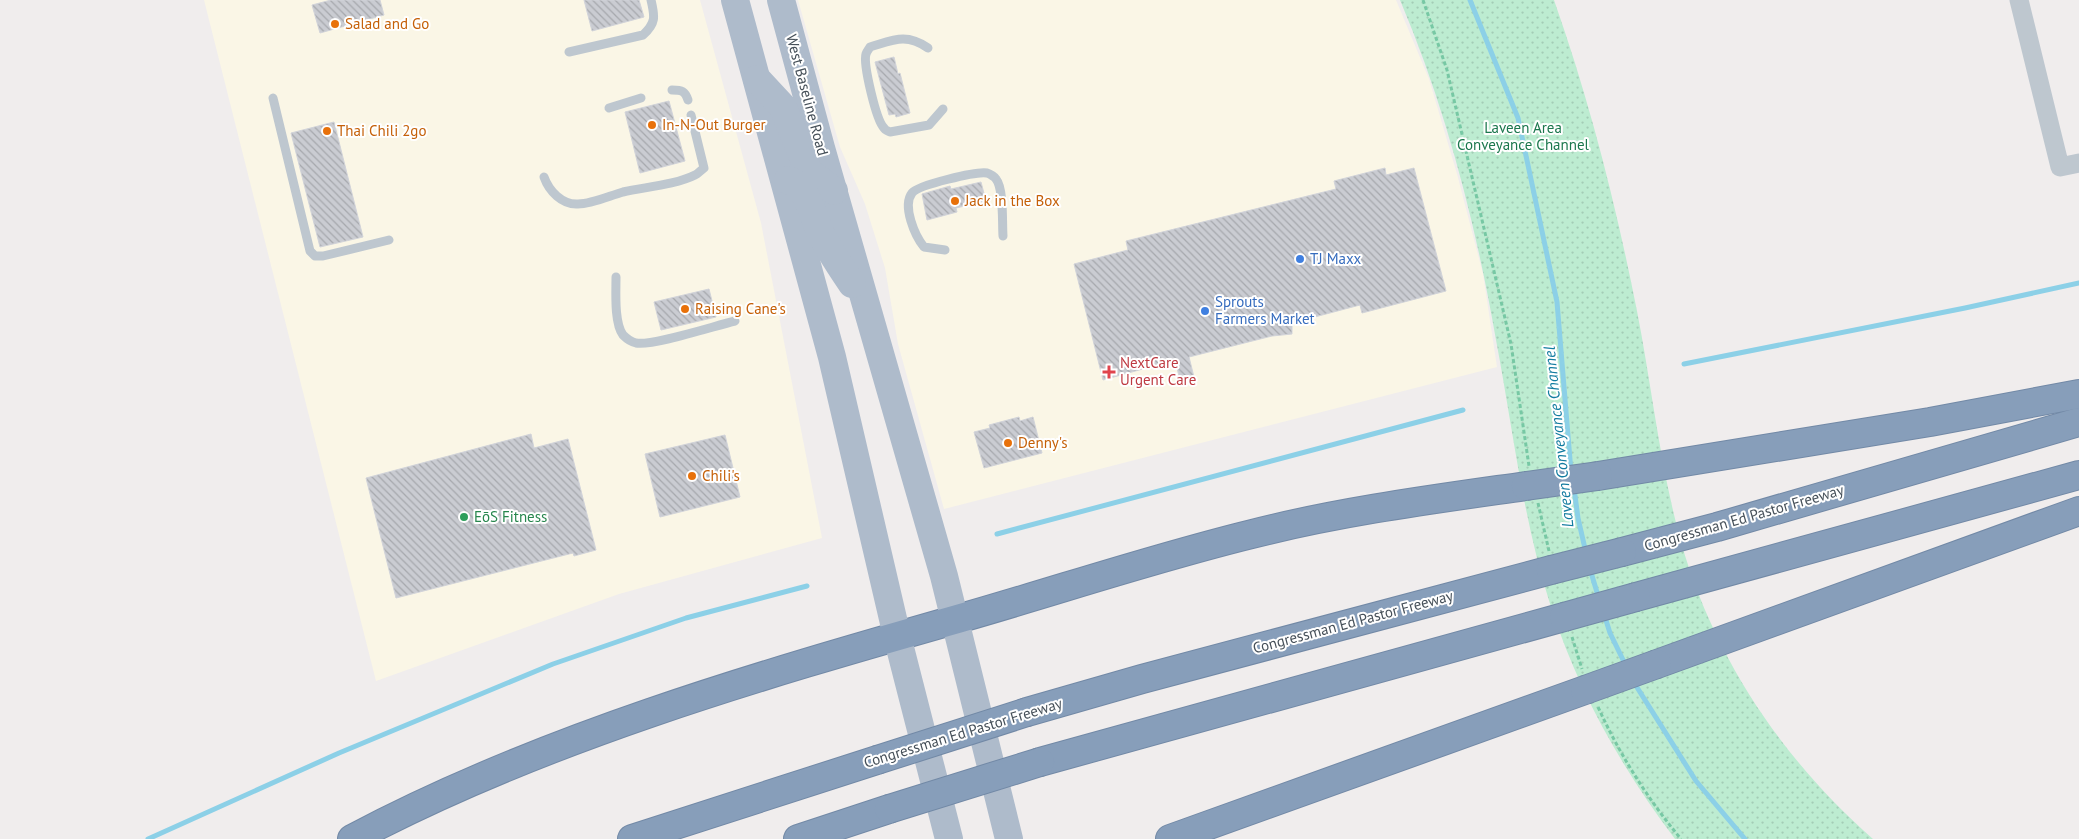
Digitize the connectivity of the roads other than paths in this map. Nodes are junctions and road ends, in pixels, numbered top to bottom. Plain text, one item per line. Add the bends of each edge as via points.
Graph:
1 (651, 0) edge
2 (735, 0) edge
3 (781, 0) edge
4 (2019, 0) edge
5 (928, 48) dead end
6 (569, 52) dead end
7 (754, 76) junction
8 (672, 90) dead end
9 (273, 98) dead end
10 (641, 98) dead end
11 (688, 100) dead end
12 (609, 108) dead end
13 (943, 109) dead end
14 (691, 115) dead end
15 (2079, 163) edge
16 (544, 177) dead end
17 (782, 178) junction
18 (834, 190) junction
19 (1004, 236) dead end
20 (390, 240) dead end
21 (945, 250) dead end
22 (616, 277) dead end
23 (868, 308) junction
24 (734, 321) dead end
25 (2079, 394) edge
26 (2079, 422) edge
27 (2079, 475) edge
28 (2079, 512) edge
29 (956, 619) junction
30 (897, 636) junction
31 (352, 839) edge
32 (632, 839) edge
33 (798, 839) edge
34 (949, 839) edge
35 (1009, 839) edge
36 (1170, 839) edge

1 - 6 lane via 655,14 652,27 644,35
2 - 7 main road
3 - 18 main road, West Baseline Road
4 - 15 street via 2060,167
5 - 13 lane via 907,38 870,47 865,64 879,119 890,132 929,125
7 - 17 main road
7 - 18 main road via 783,107 809,172
8 - 11 lane via 685,92
9 - 20 lane via 310,251 315,256 323,256
10 - 12 lane
14 - 16 lane via 704,168 696,175 577,205 552,193
17 - 23 main road via 792,181 807,199 822,235
17 - 30 main road via 832,357
18 - 23 main road, West Baseline Road
19 - 21 lane via 1000,186 996,178 987,173 977,173 921,188 912,193 908,202 914,230 924,247
22 - 24 lane via 615,301 619,323 622,334 633,342 652,342
23 - 29 main road, West Baseline Road
25 - 29 highway, bridge via 1930,422 1598,476 1405,503 1256,533 1128,567
26 - 32 highway, Congressman Ed Pastor Freeway, bridge via 1717,527 1027,712
27 - 33 highway, bridge via 1040,762
28 - 36 highway, bridge
29 - 30 highway
29 - 35 main road, West Baseline Road
30 - 31 highway via 709,694 563,744 427,802
30 - 34 main road

